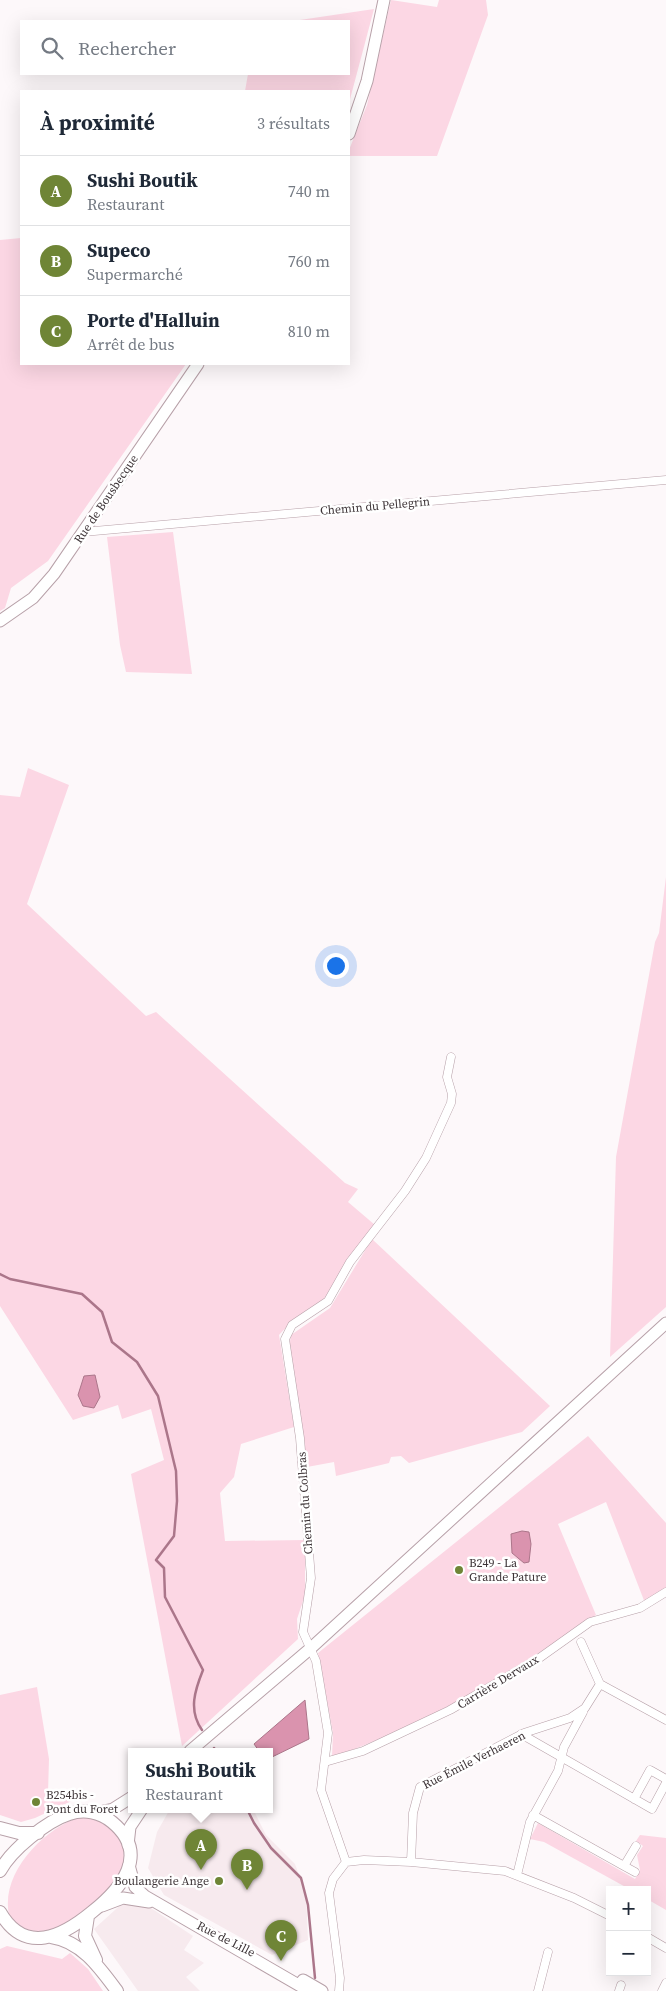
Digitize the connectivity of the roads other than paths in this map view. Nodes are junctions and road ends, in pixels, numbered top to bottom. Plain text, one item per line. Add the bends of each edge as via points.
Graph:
1 (384, 0) edge
2 (350, 131) edge
3 (197, 365) edge
4 (666, 480) edge
5 (83, 532) junction
6 (0, 621) edge
7 (451, 1058) dead end
8 (666, 1324) edge
9 (666, 1592) edge
10 (581, 1642) dead end
11 (311, 1648) junction
12 (293, 1664) junction
13 (600, 1684) junction
14 (585, 1708) junction
15 (666, 1720) edge
16 (521, 1734) junction
17 (194, 1748) edge
18 (205, 1748) edge
19 (561, 1757) junction
20 (325, 1762) junction
21 (666, 1779) edge
22 (666, 1784) edge
23 (128, 1799) edge
24 (634, 1799) junction
25 (95, 1813) junction
26 (139, 1813) edge
27 (533, 1815) junction
28 (0, 1828) edge
29 (38, 1833) junction
30 (128, 1846) junction
31 (636, 1846) dead end
32 (346, 1862) junction
33 (411, 1862) junction
34 (129, 1865) junction
35 (624, 1866) junction
36 (0, 1871) edge
37 (635, 1872) dead end
38 (517, 1875) junction
39 (164, 1908) junction
40 (0, 1912) edge
41 (93, 1912) junction
42 (606, 1914) edge
43 (182, 1918) junction
44 (6, 1928) edge
45 (52, 1937) junction
46 (651, 1939) edge
47 (666, 1948) edge
48 (548, 1952) dead end
49 (106, 1977) junction
50 (666, 1983) edge
51 (117, 1991) edge
52 (308, 1991) edge
53 (322, 1991) edge
54 (339, 1991) edge
55 (538, 1991) edge
56 (662, 1991) edge

1 - 2 main road via 366,86
3 - 5 main road, Rue de Bousbecque
4 - 5 street, Chemin du Pellegrin
5 - 6 main road, Rue de Bousbecque via 44,587
7 - 11 street, Chemin du Colbras via 447,1077 451,1103 416,1176 350,1262 328,1300 292,1325 286,1335 300,1438 311,1578 303,1632
8 - 11 main road
9 - 20 street, Carrière Dervaux via 640,1608 590,1622 538,1659 450,1710 363,1751
10 - 13 street
11 - 12 main road
11 - 20 street, Chemin du Colbras via 326,1714 328,1739
12 - 17 main road
12 - 18 main road
13 - 14 street, Rue Émile Verhaeren
13 - 15 street
14 - 16 street, Rue Émile Verhaeren via 559,1724
14 - 19 street
16 - 19 street
16 - 33 street, Rue Émile Verhaeren via 420,1788 413,1813
19 - 24 street
19 - 27 street via 558,1771
20 - 32 street, Chemin du Colbras via 322,1795
21 - 24 street via 650,1770
22 - 24 street via 652,1809
23 - 25 main road via 112,1809
25 - 29 main road via 66,1815
25 - 30 main road via 116,1825
26 - 30 main road via 130,1827
27 - 35 street
27 - 38 street
28 - 29 main road
29 - 36 main road via 13,1853
30 - 34 main road
31 - 35 street
32 - 33 street
32 - 54 street via 333,1879 329,1893
33 - 38 street via 498,1870
34 - 39 main road, Rue de Lille via 137,1889
34 - 41 main road via 121,1886
35 - 37 street
38 - 42 street
39 - 41 main road, Rue de Lille via 132,1898 115,1900
39 - 43 main road, Rue de Lille
40 - 44 main road
41 - 45 main road
41 - 49 main road via 85,1928 87,1941
43 - 52 main road, Rue de Lille
43 - 53 main road, Rue de Lille via 215,1931
44 - 45 main road via 29,1936
45 - 49 main road via 77,1946
46 - 47 street
48 - 55 street
49 - 51 main road
50 - 56 street

